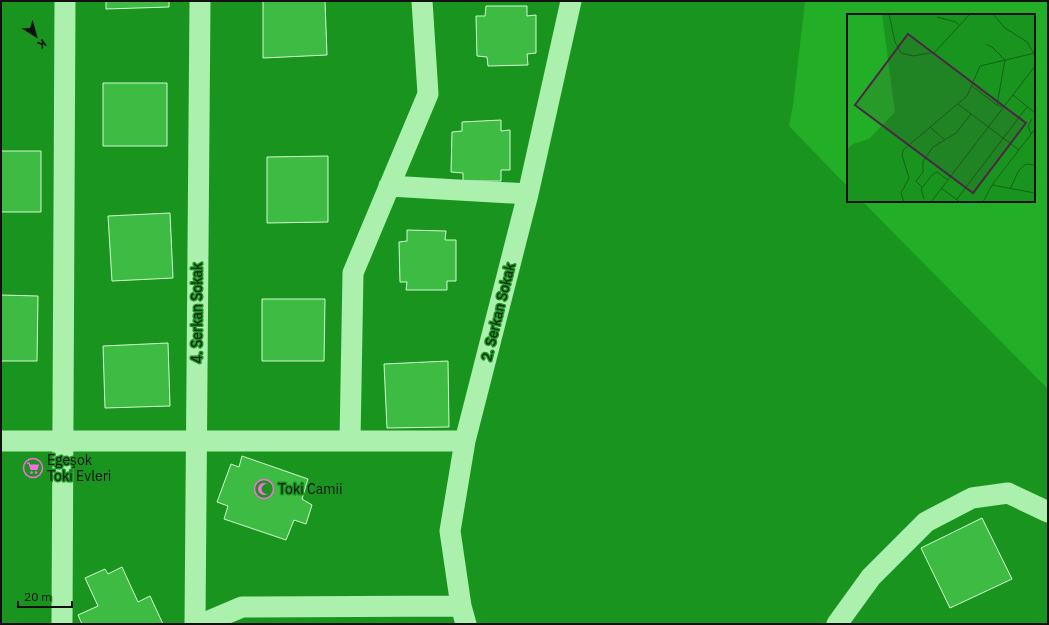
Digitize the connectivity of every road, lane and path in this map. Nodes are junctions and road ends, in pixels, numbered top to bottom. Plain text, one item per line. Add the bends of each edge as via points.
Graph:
1 (66, 1) edge
2 (200, 1) edge
3 (422, 1) edge
4 (571, 1) edge
5 (389, 186) junction
6 (528, 194) junction
7 (63, 441) junction
8 (350, 441) junction
9 (1, 442) edge
10 (197, 442) junction
11 (465, 442) junction
12 (1048, 512) edge
13 (464, 615) edge
14 (247, 616) edge
15 (62, 624) edge
16 (195, 624) edge
17 (202, 624) edge
18 (837, 624) edge

1 - 7 street
2 - 10 street, 4. Serkan Sokak
3 - 5 street via 428,94
4 - 6 street, 2. Serkan Sokak
5 - 6 street
5 - 8 street via 353,273
6 - 11 street, 2. Serkan Sokak
7 - 9 street
7 - 10 street
7 - 15 street
8 - 10 street
8 - 11 street
10 - 16 street, 4. Serkan Sokak
11 - 13 street, 2. Serkan Sokak via 450,531
12 - 18 street via 1008,493 972,498 952,508 926,522 871,577
13 - 14 street
14 - 17 street

